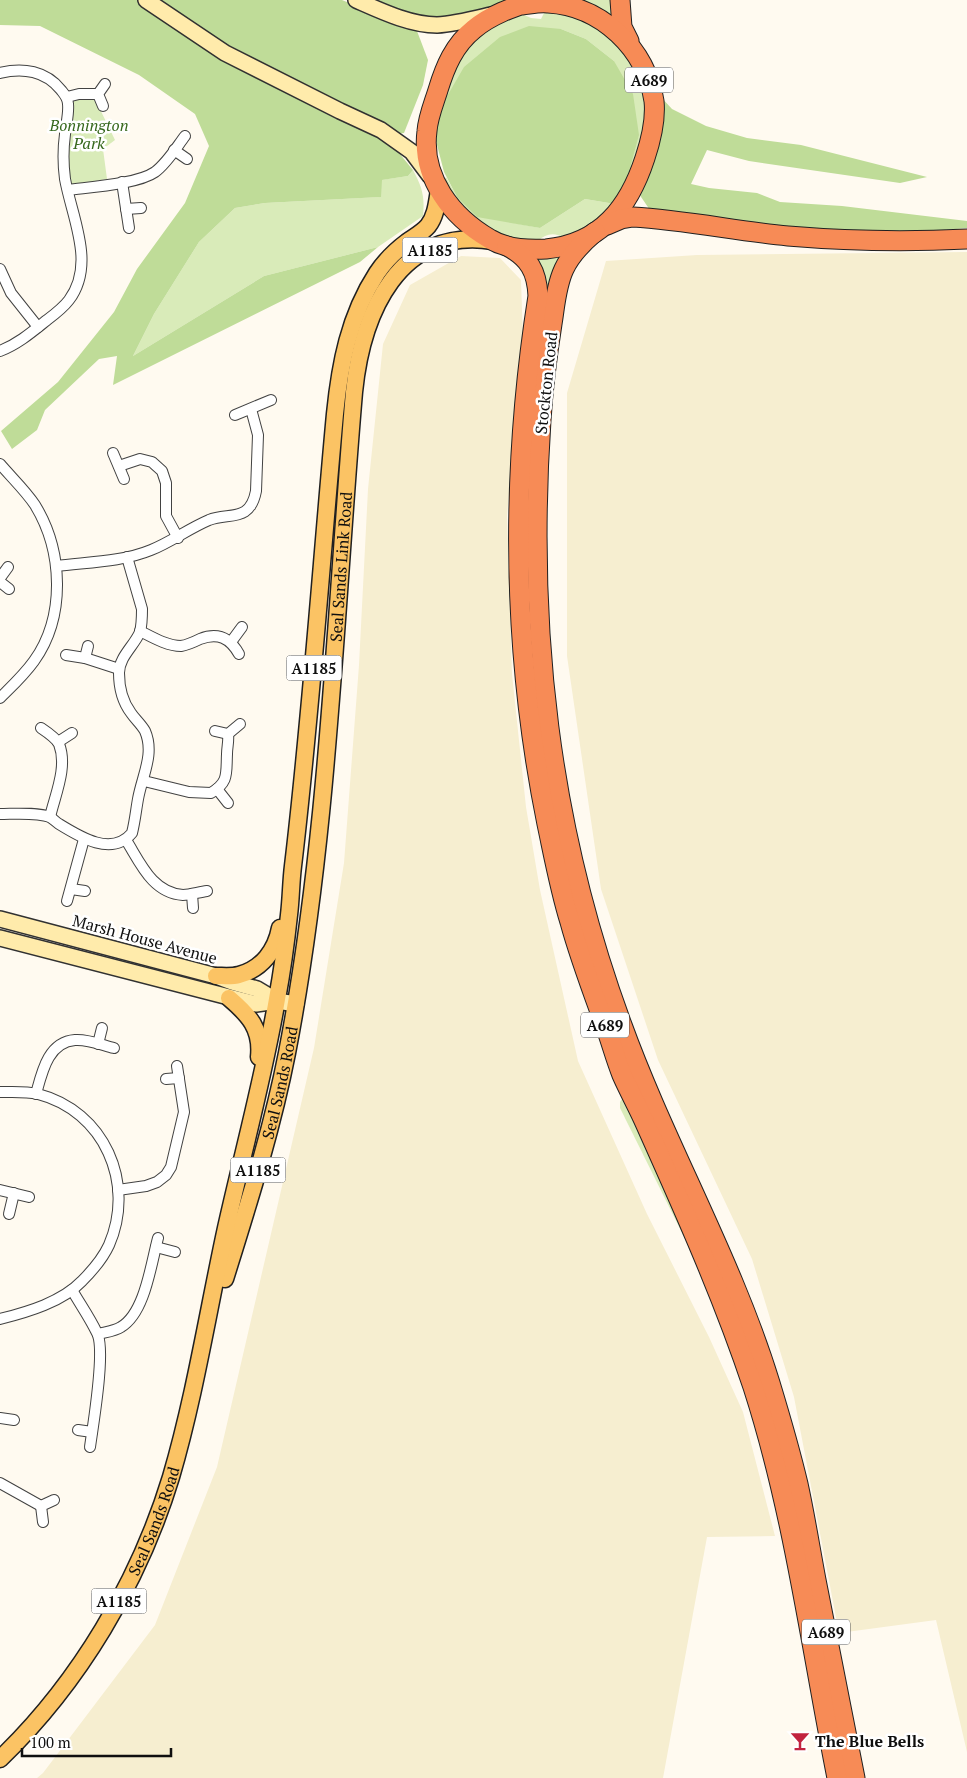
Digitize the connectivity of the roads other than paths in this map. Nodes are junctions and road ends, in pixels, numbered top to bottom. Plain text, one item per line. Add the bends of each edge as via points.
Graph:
1 (146, 0) edge
2 (356, 0) edge
3 (620, 0) edge
4 (529, 2) edge
5 (497, 13) junction
6 (634, 52) junction
7 (0, 73) edge
8 (105, 84) dead end
9 (98, 94) junction
10 (66, 97) junction
11 (103, 106) dead end
12 (184, 136) dead end
13 (174, 150) junction
14 (187, 159) dead end
15 (122, 182) junction
16 (437, 187) junction
17 (68, 190) junction
18 (141, 208) dead end
19 (126, 210) junction
20 (128, 228) dead end
21 (599, 229) junction
22 (967, 240) edge
23 (500, 244) junction
24 (0, 269) edge
25 (38, 327) junction
26 (0, 352) edge
27 (271, 400) dead end
28 (251, 409) junction
29 (235, 415) dead end
30 (113, 453) dead end
31 (0, 464) edge
32 (118, 466) junction
33 (124, 479) dead end
34 (178, 538) junction
35 (524, 543) junction
36 (127, 557) junction
37 (56, 566) junction
38 (8, 567) dead end
39 (0, 578) edge
40 (0, 582) edge
41 (9, 589) dead end
42 (242, 627) dead end
43 (140, 631) junction
44 (231, 642) junction
45 (88, 646) dead end
46 (239, 654) dead end
47 (66, 655) dead end
48 (85, 658) junction
49 (119, 669) junction
50 (0, 698) edge
51 (240, 724) dead end
52 (41, 728) dead end
53 (215, 730) dead end
54 (72, 733) dead end
55 (228, 734) junction
56 (58, 742) junction
57 (144, 781) junction
58 (218, 788) junction
59 (228, 803) dead end
60 (0, 814) edge
61 (50, 817) junction
62 (84, 839) junction
63 (126, 840) junction
64 (292, 872) junction
65 (71, 889) junction
66 (84, 891) dead end
67 (207, 891) dead end
68 (192, 894) junction
69 (67, 901) dead end
70 (193, 908) dead end
71 (0, 919) edge
72 (0, 938) edge
73 (216, 976) junction
74 (229, 998) junction
75 (277, 1001) junction
76 (296, 1004) junction
77 (102, 1028) dead end
78 (98, 1044) junction
79 (114, 1048) dead end
80 (177, 1066) dead end
81 (179, 1078) junction
82 (166, 1079) dead end
83 (259, 1083) junction
84 (0, 1092) edge
85 (36, 1094) junction
86 (0, 1190) edge
87 (118, 1190) junction
88 (14, 1193) junction
89 (29, 1197) dead end
90 (9, 1214) dead end
91 (175, 1252) dead end
92 (72, 1290) junction
93 (0, 1319) edge
94 (206, 1331) junction
95 (98, 1334) junction
96 (0, 1420) edge
97 (14, 1420) dead end
98 (78, 1430) dead end
99 (92, 1432) junction
100 (90, 1447) dead end
101 (0, 1483) edge
102 (54, 1500) dead end
103 (42, 1506) junction
104 (43, 1522) dead end
105 (0, 1759) edge
106 (840, 1766) edge
107 (855, 1778) edge

1 - 16 street via 225,53 382,130 412,152
2 - 5 street via 399,17 435,25
3 - 6 highway, A689 via 622,26
4 - 5 highway, A689
4 - 6 highway, A689 via 572,6 586,12 606,22
5 - 16 highway, A689 via 462,41 442,76 426,131 428,157
6 - 21 highway, A689 via 648,78 654,102 650,144 632,192 624,205
7 - 10 street via 36,72 58,86
8 - 9 street
9 - 10 street
9 - 11 street
10 - 17 street via 63,156
12 - 13 street
13 - 14 street
13 - 15 street via 153,174
15 - 17 street
15 - 19 street
16 - 23 highway, A689 via 462,220
16 - 64 main road, Seal Sands Link Road / A1185 via 436,207 427,227 387,260 368,288 356,312 342,358
17 - 25 street via 83,261 81,275 63,307
18 - 19 street
19 - 20 street
21 - 22 highway, A689 via 633,217 820,238 899,242
21 - 23 highway, A689 via 577,241 553,248 537,250
21 - 35 highway, Stockton Road / A689 via 570,258 556,294 541,406 538,463
23 - 35 highway, Stockton Road / A689 via 520,253 528,263 536,278 538,296 522,420
23 - 76 main road, Seal Sands Link Road / A1185 via 472,239 455,241 420,255 406,265 382,294 366,332 354,400 316,864
24 - 25 street via 11,293
25 - 26 street
27 - 28 street
28 - 29 street
28 - 34 street via 258,435 254,499 243,512 233,517 214,518
30 - 32 street
31 - 37 street via 33,502 43,520
32 - 33 street
32 - 34 street via 140,459 152,462 162,471 166,483 166,516
34 - 36 street
35 - 106 highway, A689 via 524,681 545,815 569,919 585,974 622,1074 709,1271 753,1387 806,1571
36 - 37 street
36 - 43 street via 142,609
37 - 50 street via 56,601 44,645 34,661
38 - 39 street
40 - 41 street
42 - 44 street
43 - 44 street via 172,645 186,645 211,636
43 - 49 street
44 - 46 street
45 - 48 street
47 - 48 street
48 - 49 street
49 - 57 street via 122,697 141,724 148,741 149,757
51 - 55 street
52 - 56 street
53 - 55 street
54 - 56 street
55 - 58 street via 227,771
56 - 61 street via 62,769
57 - 58 street via 189,792 211,793
57 - 63 street via 132,833
58 - 59 street
60 - 61 street
61 - 62 street
62 - 63 street via 106,844
62 - 65 street
63 - 68 street via 152,882 170,892
64 - 73 main road, A1185 via 277,942 264,962 238,976
64 - 75 main road, Seal Sands Link Road / A1185
65 - 66 street
65 - 69 street
67 - 68 street
68 - 70 street
71 - 73 street, Marsh House Avenue
72 - 74 street, Marsh House Avenue
73 - 75 street, Marsh House Avenue via 257,989
74 - 75 street, Marsh House Avenue via 256,1004
74 - 83 main road via 244,1011 258,1035
75 - 76 street, Marsh House Avenue
75 - 83 main road, Seal Sands Road / A1185
76 - 94 main road, Seal Sands Road / A1185 via 268,1134 225,1279
77 - 78 street
78 - 79 street
78 - 85 street via 75,1040 59,1045 49,1056
80 - 81 street
81 - 82 street
81 - 87 street via 184,1112 171,1167 157,1182
83 - 94 main road, Seal Sands Road / A1185
84 - 85 street
85 - 87 street via 70,1108 95,1130 117,1174
86 - 88 street
87 - 92 street via 115,1228 108,1245 100,1260
88 - 89 street
88 - 90 street
91 - 95 street via 157,1242 137,1312 120,1328
92 - 93 street via 31,1310
92 - 95 street
94 - 105 main road, Seal Sands Road / A1185 via 171,1478 134,1573 78,1667 52,1702
95 - 99 street via 100,1365
96 - 97 street
98 - 99 street
99 - 100 street
101 - 103 street
102 - 103 street
103 - 104 street
106 - 107 highway, A689

